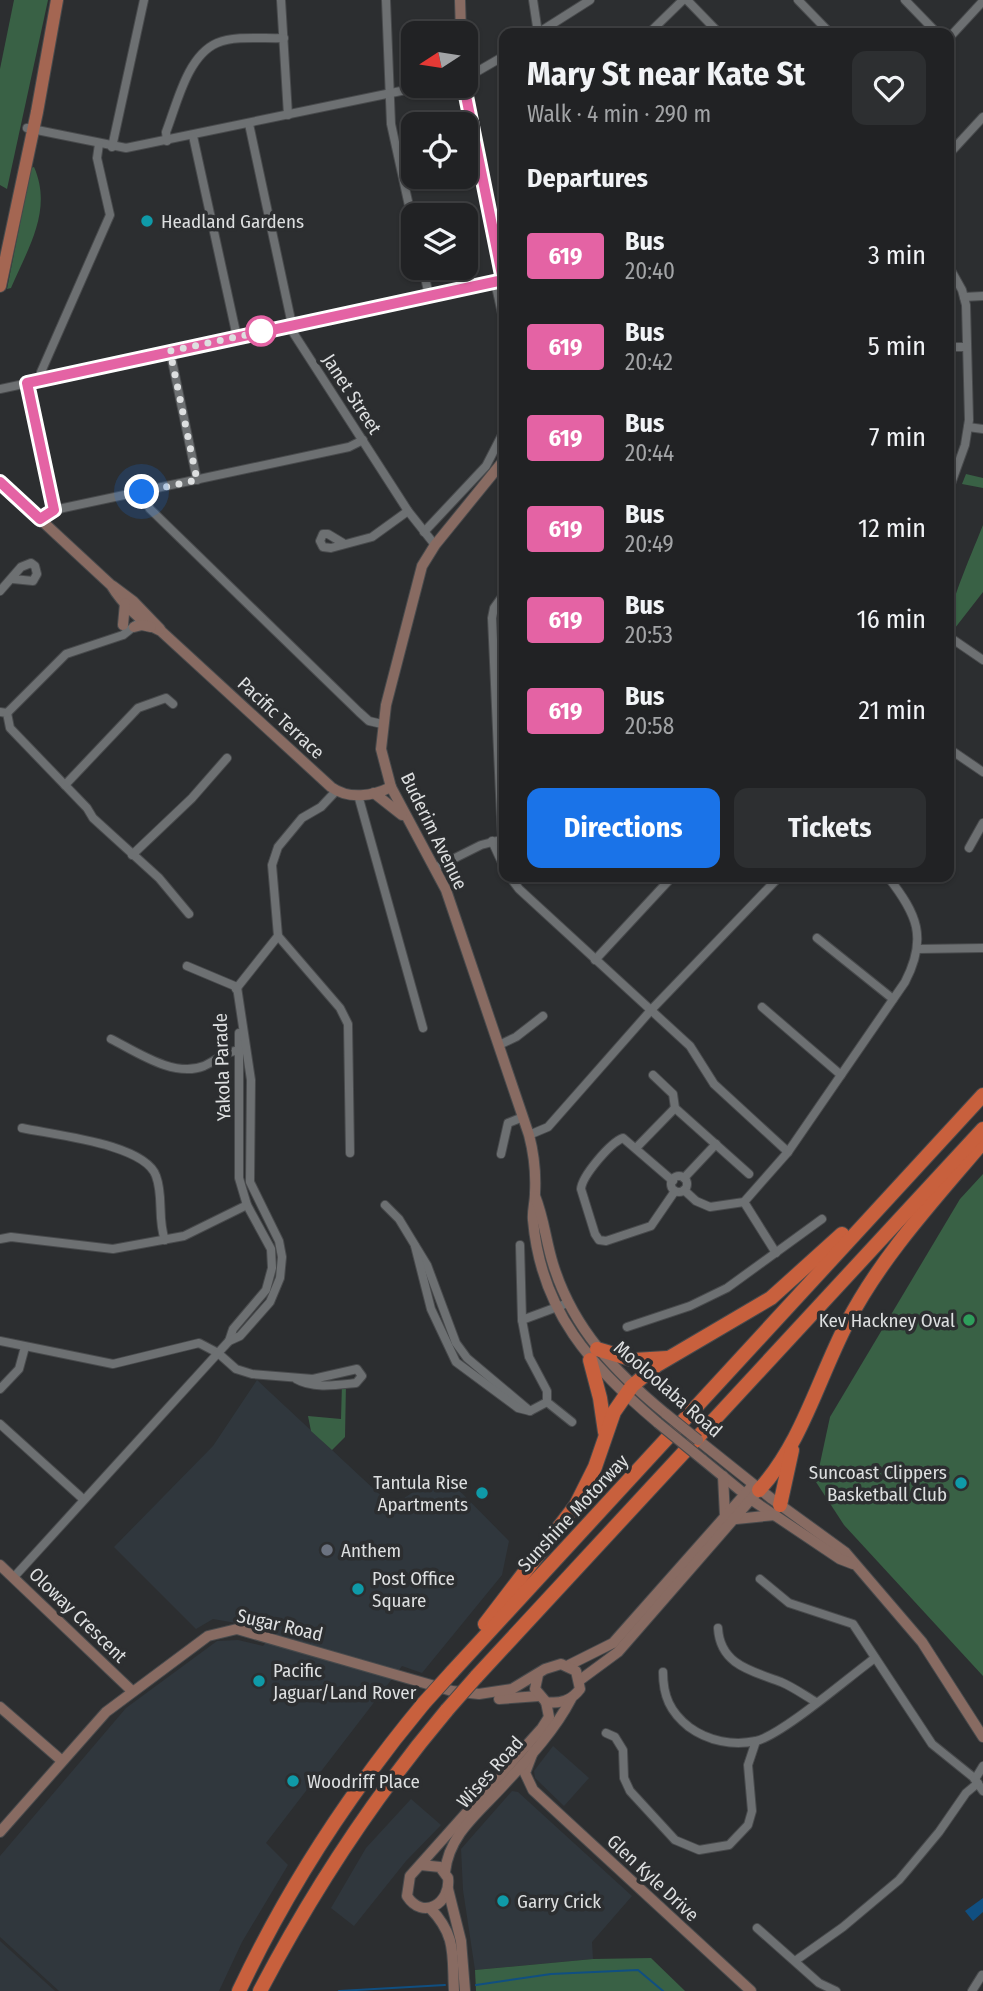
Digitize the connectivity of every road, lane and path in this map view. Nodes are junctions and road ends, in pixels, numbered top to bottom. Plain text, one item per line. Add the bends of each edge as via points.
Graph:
1 (144, 0) edge
2 (281, 0) edge
3 (386, 0) edge
4 (460, 0) edge
5 (533, 0) edge
6 (590, 0) edge
7 (798, 0) edge
8 (905, 0) edge
9 (690, 1) edge
10 (983, 1) edge
11 (55, 6) edge
12 (461, 21) edge
13 (537, 28) edge
14 (546, 28) edge
15 (655, 28) edge
16 (714, 28) edge
17 (825, 28) edge
18 (932, 28) edge
19 (954, 32) edge
20 (284, 38) junction
21 (499, 59) edge
22 (478, 71) edge
23 (401, 91) edge
24 (390, 93) junction
25 (466, 98) edge
26 (288, 115) junction
27 (983, 117) edge
28 (249, 124) junction
29 (30, 128) junction
30 (193, 135) junction
31 (167, 141) junction
32 (99, 144) junction
33 (112, 146) junction
34 (954, 148) edge
35 (409, 203) edge
36 (0, 262) edge
37 (499, 271) edge
38 (954, 277) edge
39 (426, 280) edge
40 (499, 282) edge
41 (0, 286) edge
42 (429, 296) junction
43 (983, 296) edge
44 (964, 297) junction
45 (291, 325) junction
46 (236, 337) junction
47 (954, 347) edge
48 (967, 347) junction
49 (170, 351) junction
50 (43, 379) junction
51 (27, 383) junction
52 (0, 389) edge
53 (968, 428) junction
54 (983, 429) edge
55 (363, 440) junction
56 (499, 441) edge
57 (499, 466) edge
58 (954, 469) edge
59 (197, 480) junction
60 (0, 482) edge
61 (142, 492) junction
62 (54, 510) junction
63 (408, 511) junction
64 (40, 519) junction
65 (424, 531) junction
66 (343, 542) dead end
67 (435, 545) junction
68 (13, 579) dead end
69 (111, 585) junction
70 (0, 591) edge
71 (499, 601) edge
72 (125, 603) junction
73 (139, 618) junction
74 (123, 625) junction
75 (156, 629) junction
76 (110, 638) junction
77 (954, 640) edge
78 (983, 660) edge
79 (173, 704) dead end
80 (3, 712) edge
81 (382, 724) junction
82 (954, 752) edge
83 (227, 758) dead end
84 (499, 759) edge
85 (983, 772) edge
86 (65, 785) junction
87 (391, 787) junction
88 (336, 790) junction
89 (374, 793) junction
90 (358, 795) junction
91 (407, 819) junction
92 (983, 823) edge
93 (499, 840) edge
94 (492, 841) junction
95 (970, 848) dead end
96 (132, 855) junction
97 (499, 856) edge
98 (435, 867) junction
99 (514, 882) edge
100 (667, 882) edge
101 (774, 882) edge
102 (891, 882) edge
103 (189, 914) dead end
104 (278, 936) junction
105 (817, 938) dead end
106 (983, 948) edge
107 (918, 949) junction
108 (594, 960) junction
109 (187, 966) dead end
110 (237, 987) junction
111 (893, 999) junction
112 (762, 1007) dead end
113 (652, 1009) junction
114 (543, 1016) dead end
115 (423, 1028) dead end
116 (111, 1039) dead end
117 (499, 1045) junction
118 (243, 1049) junction
119 (653, 1075) dead end
120 (841, 1075) junction
121 (983, 1096) edge
122 (675, 1108) junction
123 (523, 1116) junction
124 (22, 1128) dead end
125 (983, 1129) edge
126 (529, 1135) junction
127 (947, 1135) junction
128 (983, 1142) edge
129 (716, 1144) junction
130 (636, 1147) junction
131 (788, 1152) junction
132 (350, 1153) dead end
133 (501, 1154) dead end
134 (749, 1174) dead end
135 (684, 1178) junction
136 (673, 1181) junction
137 (680, 1191) junction
138 (536, 1196) joint
139 (744, 1202) junction
140 (247, 1205) junction
141 (386, 1205) dead end
142 (822, 1219) dead end
143 (0, 1239) edge
144 (165, 1240) junction
145 (520, 1245) dead end
146 (776, 1253) junction
147 (562, 1306) junction
148 (522, 1320) junction
149 (627, 1327) dead end
150 (0, 1341) edge
151 (229, 1341) junction
152 (25, 1346) junction
153 (218, 1353) junction
154 (593, 1355) junction
155 (669, 1358) junction
156 (296, 1380) junction
157 (0, 1389) edge
158 (628, 1391) junction
159 (547, 1402) junction
160 (572, 1422) dead end
161 (0, 1424) edge
162 (605, 1433) junction
163 (791, 1445) junction
164 (723, 1476) junction
165 (753, 1492) junction
166 (83, 1499) junction
167 (777, 1510) junction
168 (731, 1518) junction
169 (0, 1565) edge
170 (14, 1577) junction
171 (760, 1579) dead end
172 (718, 1628) dead end
173 (473, 1649) junction
174 (875, 1658) junction
175 (569, 1665) junction
176 (663, 1672) dead end
177 (538, 1675) junction
178 (580, 1680) junction
179 (132, 1691) junction
180 (452, 1691) junction
181 (543, 1699) junction
182 (571, 1699) junction
183 (816, 1702) junction
184 (0, 1707) edge
185 (979, 1727) edge
186 (606, 1733) dead end
187 (983, 1737) edge
188 (756, 1741) junction
189 (533, 1752) junction
190 (61, 1760) junction
191 (983, 1766) edge
192 (979, 1784) edge
193 (502, 1787) junction
194 (533, 1790) junction
195 (0, 1832) edge
196 (421, 1865) junction
197 (445, 1872) junction
198 (448, 1889) junction
199 (430, 1908) junction
200 (757, 1928) dead end
201 (795, 1961) junction
202 (982, 1975) edge
203 (239, 1991) edge
204 (260, 1991) edge
205 (454, 1991) edge
206 (465, 1991) edge
207 (751, 1991) edge
208 (836, 1991) edge
209 (972, 1991) edge

1 - 33 street
2 - 20 street
3 - 24 street
4 - 12 main road
5 - 13 street
6 - 14 street
7 - 17 street
8 - 18 street
9 - 15 street
9 - 16 street
10 - 19 street
11 - 29 main road
20 - 26 street
20 - 31 street via 218,42 204,52 194,64 166,132
21 - 22 street
23 - 24 street
24 - 26 street
24 - 35 street via 391,124
25 - 37 main road
26 - 28 street
27 - 34 street
28 - 30 street
28 - 45 street, Janet Street
29 - 32 street
29 - 36 main road
29 - 41 main road
30 - 31 street
30 - 46 street
31 - 33 street
32 - 33 street
32 - 50 street via 97,158 110,215 41,372
38 - 44 street
39 - 42 street
40 - 42 street
42 - 45 street
43 - 44 street
44 - 48 street
45 - 46 street
45 - 55 street, Janet Street
46 - 49 street
47 - 48 street
48 - 53 street
49 - 50 street
49 - 59 street
50 - 51 street
51 - 52 street
51 - 62 street
53 - 54 street
53 - 58 street
55 - 59 street via 349,447
55 - 63 street, Janet Street
56 - 65 street via 486,466
57 - 67 main road, Buderim Avenue
59 - 61 street
60 - 64 main road, Pacific Terrace
61 - 62 street
61 - 81 street via 150,509 359,712
62 - 64 street
63 - 65 street, Janet Street
63 - 66 street via 372,537
64 - 69 main road, Pacific Terrace
65 - 67 street, Janet Street
67 - 81 main road, Buderim Avenue via 414,587
68 - 70 street
69 - 72 main road, Pacific Terrace
69 - 73 main road, Pacific Terrace
71 - 84 street via 492,618
72 - 73 main road, Pacific Terrace
72 - 74 main road
73 - 74 street
73 - 75 main road, Pacific Terrace
73 - 75 main road via 142,625
73 - 76 street
74 - 76 street
75 - 88 main road, Pacific Terrace
76 - 80 street via 66,654
77 - 78 street
79 - 86 street via 166,698 138,708
80 - 86 street via 10,728
81 - 87 main road, Buderim Avenue via 382,759
82 - 85 street
83 - 96 street
86 - 96 street
87 - 89 main road, Pacific Terrace
87 - 91 main road, Buderim Avenue
88 - 90 main road, Pacific Terrace
88 - 104 street via 321,807 302,818 275,853
89 - 90 main road, Pacific Terrace
89 - 91 main road
90 - 115 street
91 - 98 main road, Buderim Avenue
92 - 95 street
93 - 94 street
94 - 97 street
94 - 98 street
96 - 103 street via 178,897
98 - 117 main road, Buderim Avenue
99 - 108 street
100 - 108 street
101 - 113 street
102 - 107 street via 914,918
104 - 110 street
104 - 132 street via 347,1019
105 - 111 street
106 - 107 street
107 - 111 street
108 - 113 street
109 - 110 street
110 - 118 street, Yakola Parade via 234,995
111 - 120 street
112 - 120 street
113 - 126 street via 548,1128
113 - 131 street via 690,1046 721,1091
114 - 117 street
116 - 118 street via 183,1069 203,1066 231,1049
117 - 123 main road, Buderim Avenue
118 - 140 street, Yakola Parade via 239,1178
118 - 151 street, Yakola Parade via 251,1080 250,1182 279,1241 282,1257 280,1278 270,1301 240,1336
119 - 122 street via 673,1094
120 - 131 street
121 - 127 highway, Sunshine Motorway
122 - 129 street
122 - 130 street
123 - 126 main road, Buderim Avenue
123 - 133 street via 507,1125
124 - 144 street via 126,1151 148,1162 156,1175
125 - 204 highway, bridge via 447,1710 349,1837
126 - 138 main road, Buderim Avenue
127 - 155 highway via 930,1144 785,1287 733,1323
127 - 173 highway, Sunshine Motorway
128 - 163 highway via 869,1286
129 - 134 street
129 - 135 street
130 - 136 street
130 - 137 street via 624,1138 617,1140 581,1184 599,1240 651,1226
131 - 139 street
135 - 136 street
135 - 137 street via 687,1184
136 - 137 street
137 - 139 street via 710,1207
138 - 147 main road, Mooloolaba Road
139 - 146 street
140 - 144 street via 184,1236
140 - 151 street, Yakola Parade via 271,1249 272,1268 265,1290 233,1329
141 - 159 street via 415,1246 432,1309 456,1362 518,1408 530,1411
142 - 146 street
143 - 144 street via 113,1250
145 - 148 street
146 - 149 street via 727,1288
147 - 148 street
147 - 154 main road, Mooloolaba Road
148 - 159 street via 529,1357 547,1391
150 - 152 street
151 - 153 street, Yakola Parade
152 - 153 street via 113,1364 199,1343
152 - 157 street via 19,1369
153 - 156 street via 243,1373
153 - 166 street, Yakola Parade
154 - 155 highway
154 - 158 main road, Mooloolaba Road
154 - 162 highway
155 - 158 highway
156 - 156 street via 327,1378 357,1369 362,1376 356,1383 337,1385
158 - 162 highway
158 - 164 main road, Mooloolaba Road, bridge via 658,1423
158 - 165 main road, Mooloolaba Road, bridge via 710,1449
159 - 160 street
161 - 166 street
162 - 173 highway via 576,1505 479,1633
163 - 165 highway
163 - 167 highway via 793,1455
164 - 165 main road, Mooloolaba Road
164 - 168 main road
165 - 167 main road, Mooloolaba Road
165 - 168 main road
166 - 170 street, Yakola Parade
167 - 168 main road
167 - 185 main road, Mooloolaba Road via 845,1552 908,1623
168 - 175 main road via 613,1643
168 - 178 main road via 618,1652
169 - 170 main road, Oloway Crescent
170 - 179 main road, Oloway Crescent
171 - 174 street via 789,1603 851,1622
172 - 183 street via 721,1646 741,1668 783,1683
173 - 203 highway, Sunshine Motorway, bridge via 369,1772 319,1845
174 - 183 street
174 - 192 street via 932,1744
175 - 177 main road via 551,1666
175 - 178 main road
176 - 188 street via 666,1699 686,1724 721,1742
177 - 180 main road, Sugar Road via 512,1689 479,1694
177 - 181 main road via 536,1689
178 - 182 main road via 580,1689
179 - 180 main road, Sugar Road via 208,1636 237,1629
179 - 190 main road, Sugar Road
180 - 181 main road via 477,1699
181 - 182 main road
181 - 196 main road, Wises Road via 549,1717 542,1728
182 - 189 main road, Wises Road
183 - 188 street
184 - 190 main road
185 - 187 main road, Mooloolaba Road
186 - 188 street via 615,1737 623,1750 624,1778 630,1791 675,1840 699,1850 729,1845 748,1825 752,1815 748,1764
189 - 193 main road, Wises Road
189 - 194 main road via 524,1773
190 - 195 main road, Sugar Road
191 - 192 street
192 - 201 street via 966,1793 899,1880
193 - 194 main road via 520,1784
193 - 197 main road, Wises Road via 461,1829 449,1849
194 - 207 main road, Glen Kyle Drive
196 - 197 main road via 432,1864
196 - 199 main road via 410,1876 408,1896 418,1906
197 - 198 main road
198 - 199 main road via 443,1901
198 - 206 main road via 461,1941
199 - 205 main road via 451,1936
200 - 201 street
201 - 208 street via 819,1983
202 - 209 street

